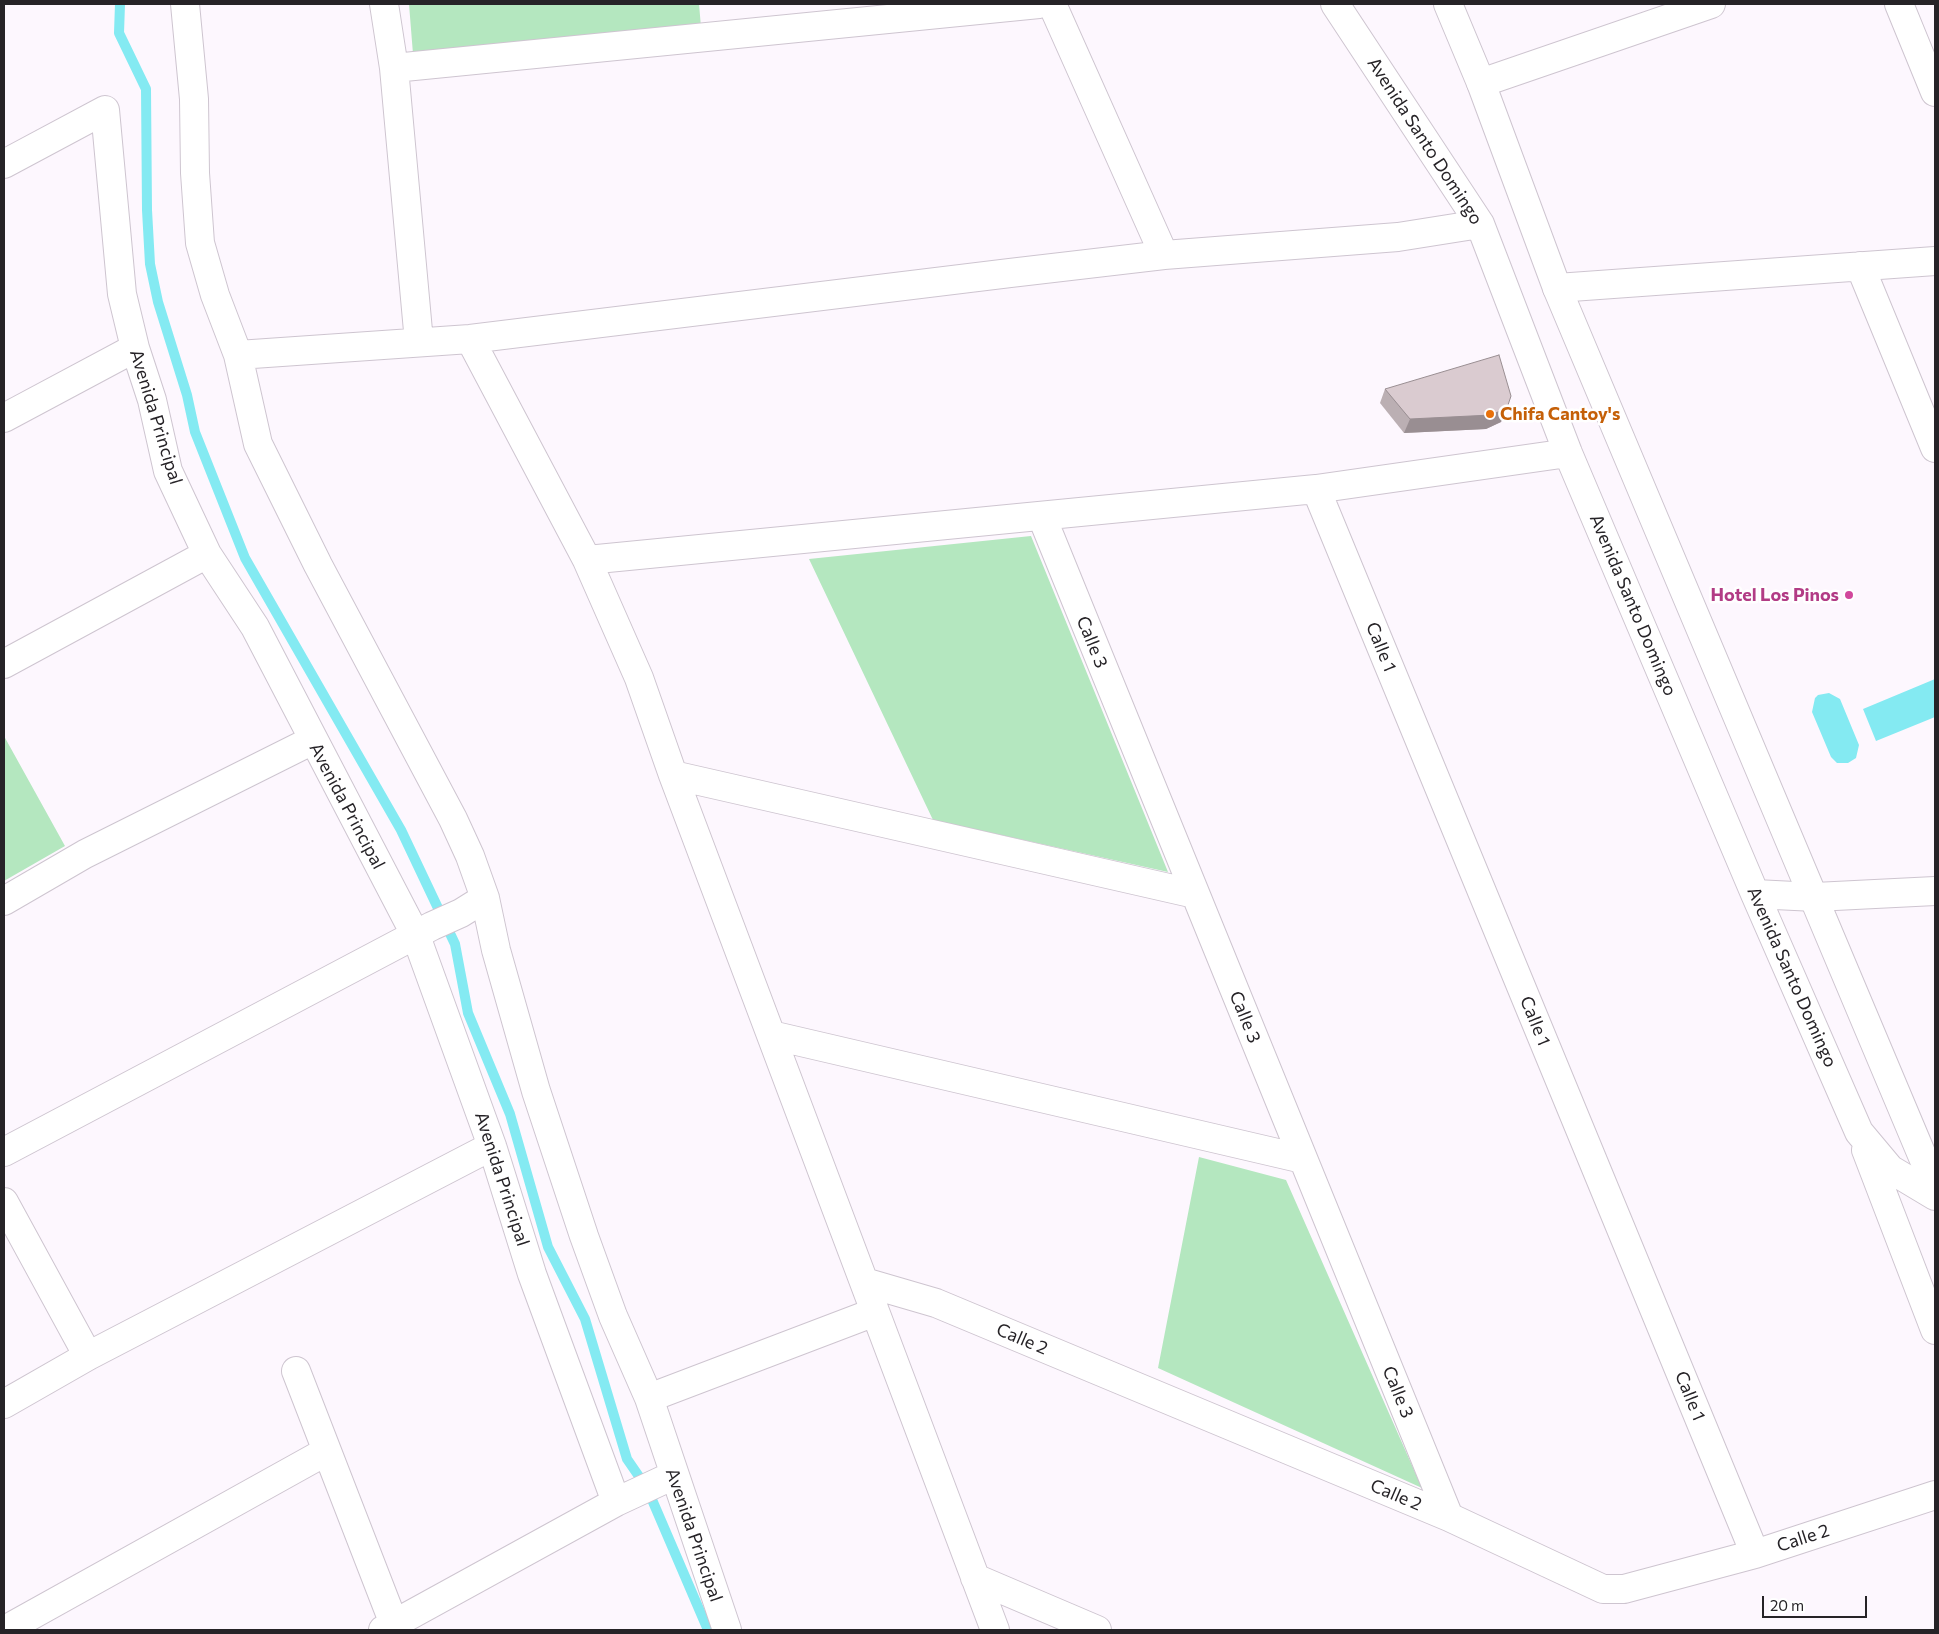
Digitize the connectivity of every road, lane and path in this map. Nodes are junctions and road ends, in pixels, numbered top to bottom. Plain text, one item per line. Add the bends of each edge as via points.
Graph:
1 (185, 4) edge
2 (384, 4) edge
3 (1039, 4) edge
4 (1052, 4) edge
5 (1335, 4) edge
6 (1448, 4) edge
7 (1711, 4) edge
8 (1899, 4) edge
9 (394, 68) junction
10 (1481, 84) junction
11 (1935, 92) edge
12 (4, 164) edge
13 (1480, 224) junction
14 (1164, 255) junction
15 (1935, 261) edge
16 (1860, 266) junction
17 (1557, 288) junction
18 (470, 339) junction
19 (419, 342) junction
20 (135, 348) junction
21 (238, 355) junction
22 (4, 418) edge
23 (1935, 448) edge
24 (1568, 453) junction
25 (1316, 489) junction
26 (1042, 517) junction
27 (207, 554) junction
28 (587, 560) junction
29 (4, 664) edge
30 (313, 740) junction
31 (673, 775) junction
32 (1935, 891) edge
33 (1195, 894) junction
34 (1755, 894) junction
35 (1814, 897) junction
36 (485, 898) junction
37 (4, 900) edge
38 (424, 931) junction
39 (771, 1035) junction
40 (1859, 1132) junction
41 (492, 1146) junction
42 (4, 1152) edge
43 (1303, 1159) junction
44 (1935, 1186) edge
45 (1935, 1196) edge
46 (4, 1202) edge
47 (864, 1282) junction
48 (875, 1312) junction
49 (1935, 1330) edge
50 (88, 1356) junction
51 (296, 1371) dead end
52 (649, 1398) junction
53 (4, 1404) edge
54 (327, 1451) junction
55 (674, 1475) junction
56 (1935, 1495) edge
57 (616, 1502) junction
58 (1449, 1517) junction
59 (1755, 1554) junction
60 (975, 1578) junction
61 (388, 1627) edge
62 (4, 1630) edge
63 (727, 1630) edge
64 (995, 1630) edge
65 (1097, 1630) edge

1 - 21 street, Avenida Principal via 194,99 200,243 215,295
2 - 9 street
3 - 9 street
4 - 14 street
5 - 13 street, Avenida Santo Domingo
6 - 10 street
7 - 10 street
8 - 11 street
9 - 19 street
10 - 17 street
12 - 20 street, Avenida Principal via 105,110 122,294
13 - 14 street via 1398,237
13 - 24 street, Avenida Santo Domingo
14 - 18 street
15 - 16 street
16 - 17 street
16 - 23 street
17 - 35 street
18 - 19 street
18 - 28 street
19 - 21 street
20 - 22 street
20 - 27 street, Avenida Principal via 152,400 168,470
21 - 36 street, Avenida Principal via 258,444 318,565 453,819
24 - 25 street
24 - 34 street, Avenida Santo Domingo
25 - 26 street
25 - 59 street, Calle 1
26 - 28 street
26 - 33 street, Calle 3
27 - 29 street
27 - 30 street, Avenida Principal via 255,627
28 - 31 street via 639,678
30 - 37 street via 85,854
30 - 38 street, Avenida Principal
31 - 33 street
31 - 39 street
32 - 35 street
33 - 43 street, Calle 3
34 - 35 street
34 - 40 street, Avenida Santo Domingo
35 - 44 street
36 - 38 street
36 - 52 street, Avenida Principal via 496,950 536,1091 613,1316
38 - 41 street, Avenida Principal
38 - 42 street
39 - 43 street
39 - 47 street
40 - 45 street, Avenida Santo Domingo via 1890,1169
40 - 49 street
41 - 50 street
41 - 57 street, Avenida Principal via 532,1274
43 - 58 street, Calle 3
46 - 50 street
47 - 48 street
47 - 58 street, Calle 2 via 936,1302
48 - 52 street
48 - 60 street
50 - 53 street
51 - 54 street
52 - 55 street, Avenida Principal
54 - 61 street
54 - 62 street
55 - 57 street
55 - 63 street, Avenida Principal
56 - 59 street, Calle 2
57 - 61 street
58 - 59 street, Calle 2 via 1603,1589 1624,1589
60 - 64 street
60 - 65 street

